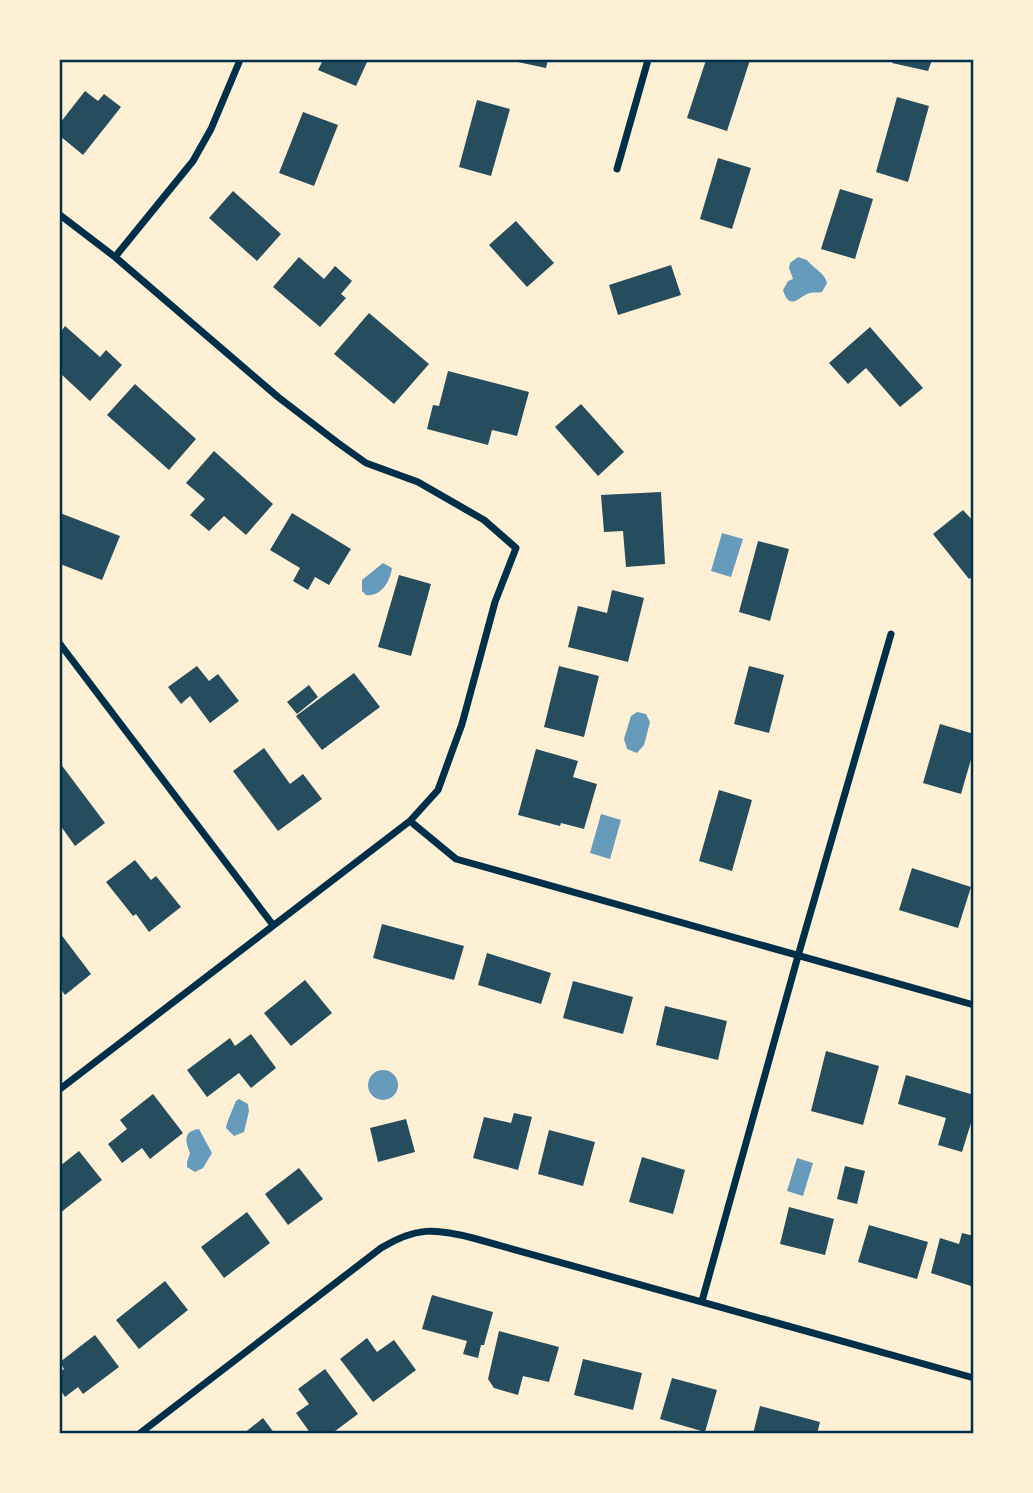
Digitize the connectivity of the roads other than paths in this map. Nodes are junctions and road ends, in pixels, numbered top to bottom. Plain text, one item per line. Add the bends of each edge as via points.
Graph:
1 (240, 60) edge
2 (648, 60) edge
3 (617, 169) dead end
4 (60, 215) edge
5 (115, 257) junction
6 (891, 634) dead end
7 (60, 644) edge
8 (410, 821) junction
9 (273, 925) junction
10 (798, 956) junction
11 (974, 1005) edge
12 (60, 1089) edge
13 (702, 1301) junction
14 (974, 1378) edge
15 (139, 1433) edge

1 - 5 street via 193,160
2 - 3 street
4 - 5 street
5 - 8 street via 347,450 366,463 418,482 484,520 516,548 495,602 439,790
6 - 10 street
7 - 9 street
8 - 9 street
8 - 10 street via 456,859
9 - 12 street
10 - 11 street
10 - 13 street
13 - 14 street
13 - 15 street via 445,1231 413,1233 381,1248

